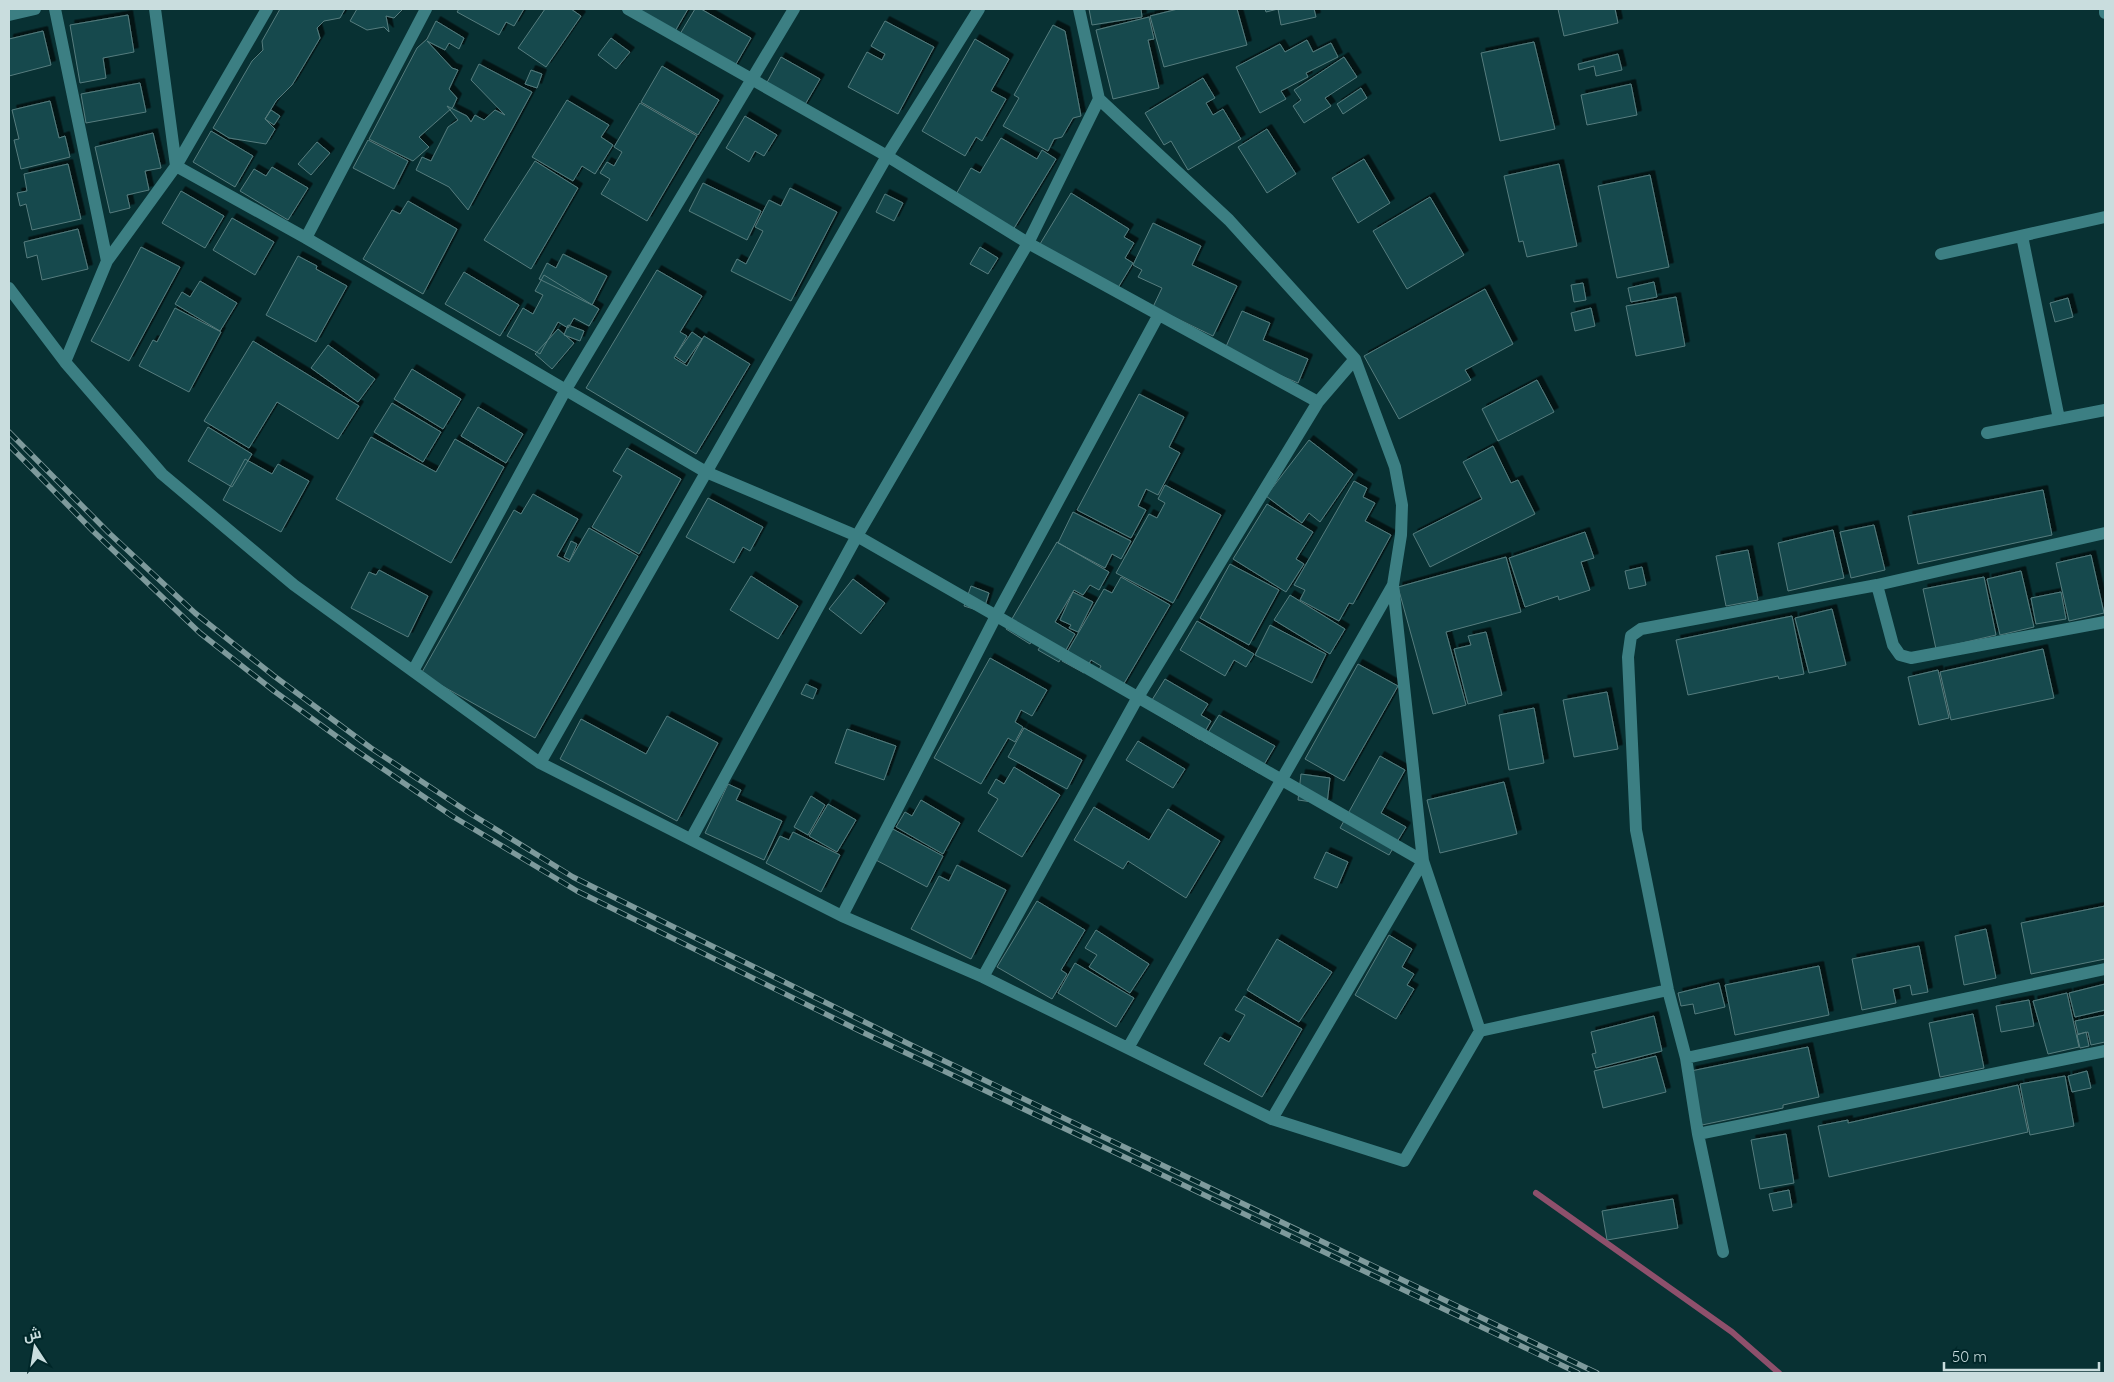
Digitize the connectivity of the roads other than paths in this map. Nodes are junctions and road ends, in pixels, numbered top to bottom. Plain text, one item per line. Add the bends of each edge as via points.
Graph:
1 (35, 9) edge
2 (55, 9) edge
3 (155, 9) edge
4 (268, 9) edge
5 (426, 9) edge
6 (628, 9) edge
7 (794, 9) edge
8 (979, 9) edge
9 (1079, 9) edge
10 (2104, 9) edge
11 (2105, 13) edge
12 (9, 15) edge
13 (753, 80) junction
14 (1099, 99) junction
15 (887, 156) junction
16 (176, 166) junction
17 (2105, 217) edge
18 (2022, 236) junction
19 (306, 238) junction
20 (1028, 243) junction
21 (1941, 254) dead end
22 (108, 260) junction
23 (9, 288) edge
24 (1158, 316) junction
25 (1355, 359) junction
26 (65, 362) junction
27 (565, 391) junction
28 (1318, 402) junction
29 (2105, 410) edge
30 (2059, 419) junction
31 (1987, 433) dead end
32 (706, 472) junction
33 (2105, 533) edge
34 (857, 536) junction
35 (1877, 584) junction
36 (1393, 585) junction
37 (996, 616) junction
38 (2105, 622) edge
39 (413, 671) junction
40 (1138, 698) junction
41 (540, 763) junction
42 (1281, 780) junction
43 (692, 839) junction
44 (1423, 861) junction
45 (842, 916) junction
46 (2105, 969) edge
47 (983, 977) junction
48 (1668, 990) junction
49 (1480, 1030) junction
50 (1128, 1048) junction
51 (2105, 1051) edge
52 (1686, 1058) junction
53 (1272, 1119) junction
54 (1698, 1134) junction
55 (1724, 1252) dead end

1 - 12 street
2 - 22 street
3 - 16 street
4 - 16 street
5 - 19 street
6 - 13 street
7 - 13 street
8 - 15 street
9 - 14 street
10 - 11 street
13 - 15 street
13 - 27 street
14 - 20 street
14 - 25 street via 1229,220
15 - 20 street
15 - 32 street
16 - 19 street
16 - 22 street
17 - 18 street
18 - 21 street
18 - 30 street
19 - 27 street
20 - 24 street
20 - 34 street
22 - 26 street
23 - 26 street
24 - 28 street
24 - 37 street
25 - 28 street
25 - 36 street via 1395,467 1402,505
26 - 39 street via 162,474 294,585
27 - 32 street
27 - 39 street
28 - 40 street
29 - 30 street
30 - 31 street
32 - 34 street
32 - 41 street
33 - 35 street
34 - 37 street
34 - 43 street
35 - 38 street via 1893,645 1900,655 1911,658
35 - 48 street via 1641,629 1631,636 1628,657 1636,830
36 - 42 street
36 - 44 street
37 - 40 street
37 - 45 street
39 - 41 street
40 - 42 street
40 - 47 street
41 - 43 street
42 - 44 street
42 - 50 street
43 - 45 street
44 - 49 street
44 - 53 street
45 - 47 street
46 - 52 street
47 - 50 street
48 - 49 street
48 - 52 street
49 - 53 street via 1404,1160
50 - 53 street
51 - 54 street
52 - 54 street
54 - 55 street

